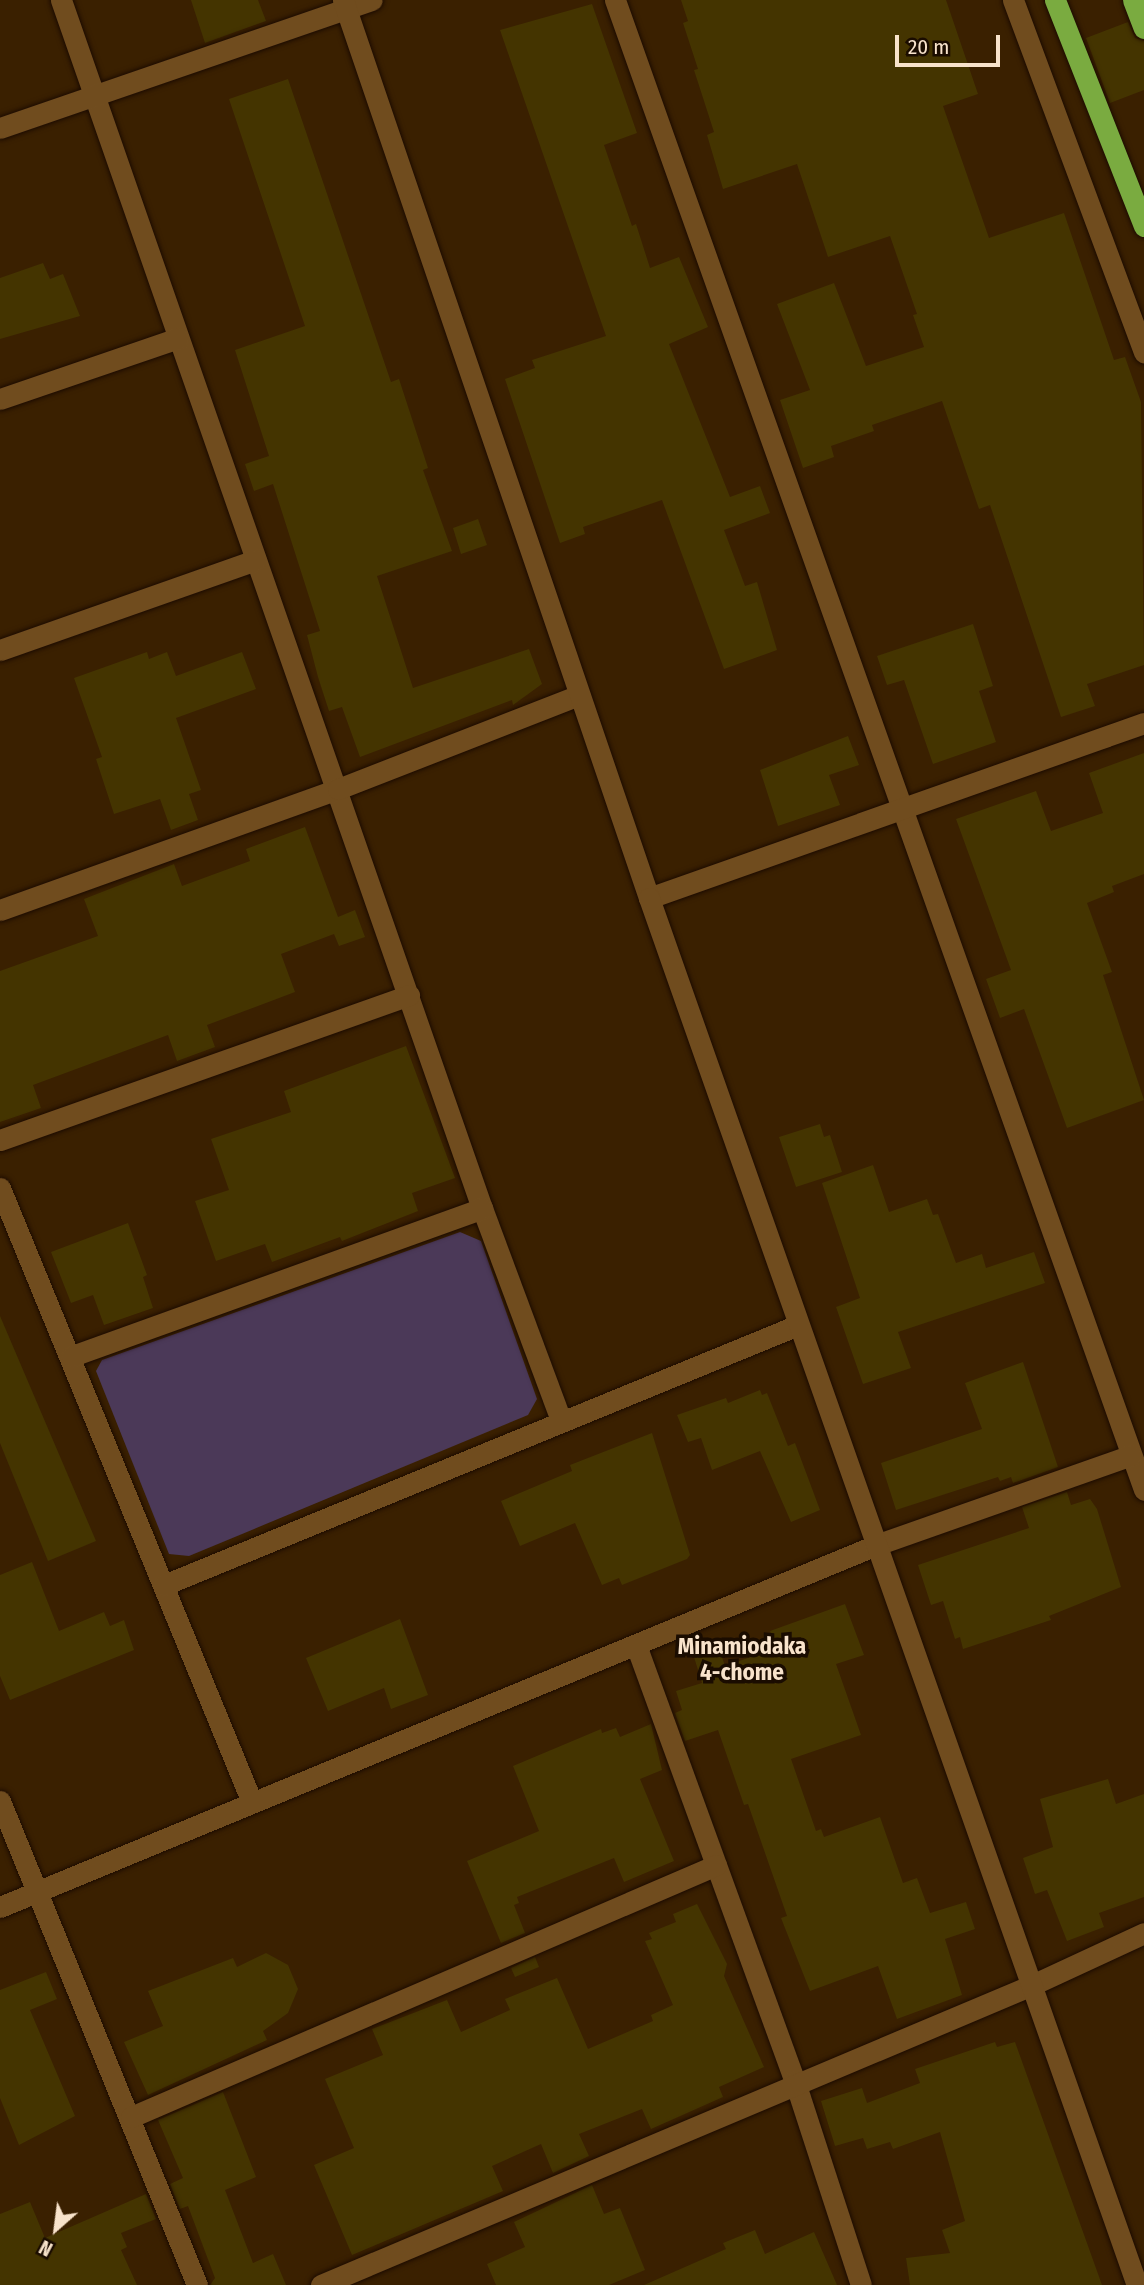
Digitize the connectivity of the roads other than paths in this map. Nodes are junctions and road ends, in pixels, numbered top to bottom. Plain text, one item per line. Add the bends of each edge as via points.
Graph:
1 (61, 0) edge
2 (372, 0) edge
3 (615, 0) edge
4 (1013, 0) edge
5 (1055, 0) edge
6 (1133, 0) edge
7 (345, 6) edge
8 (1144, 28) edge
9 (94, 94) junction
10 (0, 128) edge
11 (1144, 226) edge
12 (178, 338) junction
13 (1144, 352) edge
14 (0, 398) edge
15 (256, 560) junction
16 (0, 650) edge
17 (579, 695) junction
18 (1144, 723) edge
19 (338, 789) junction
20 (899, 808) junction
21 (649, 898) junction
22 (0, 910) edge
23 (409, 995) junction
24 (0, 1140) edge
25 (0, 1188) edge
26 (482, 1208) junction
27 (798, 1325) junction
28 (72, 1356) junction
29 (561, 1420) junction
30 (1131, 1455) junction
31 (1144, 1490) edge
32 (876, 1545) junction
33 (164, 1585) junction
34 (636, 1645) junction
35 (251, 1800) junction
36 (0, 1801) edge
37 (716, 1865) junction
38 (37, 1891) junction
39 (0, 1907) edge
40 (1144, 1933) edge
41 (1032, 1985) junction
42 (795, 2082) junction
43 (131, 2117) junction
44 (197, 2285) edge
45 (321, 2285) edge
46 (860, 2285) edge
47 (1138, 2285) edge

1 - 9 street
2 - 7 street
3 - 20 street
4 - 13 street
5 - 11 highway
6 - 8 highway
7 - 9 street
7 - 17 street
9 - 10 street
9 - 12 street
12 - 14 street
12 - 15 street
15 - 16 street
15 - 19 street
17 - 19 street
17 - 21 street
18 - 20 street
19 - 22 street
19 - 23 street
20 - 21 street
20 - 30 street
21 - 27 street
23 - 24 street
23 - 26 street
25 - 28 street
26 - 28 street
26 - 29 street
27 - 29 street
27 - 32 street
28 - 33 street
29 - 33 street
30 - 31 street
30 - 32 street
32 - 34 street
32 - 41 street
33 - 35 street
34 - 35 street
34 - 37 street
35 - 38 street
36 - 38 street
37 - 42 street
37 - 43 street
38 - 39 street
38 - 43 street
40 - 41 street
41 - 42 street
41 - 47 street
42 - 45 street
42 - 46 street
43 - 44 street

